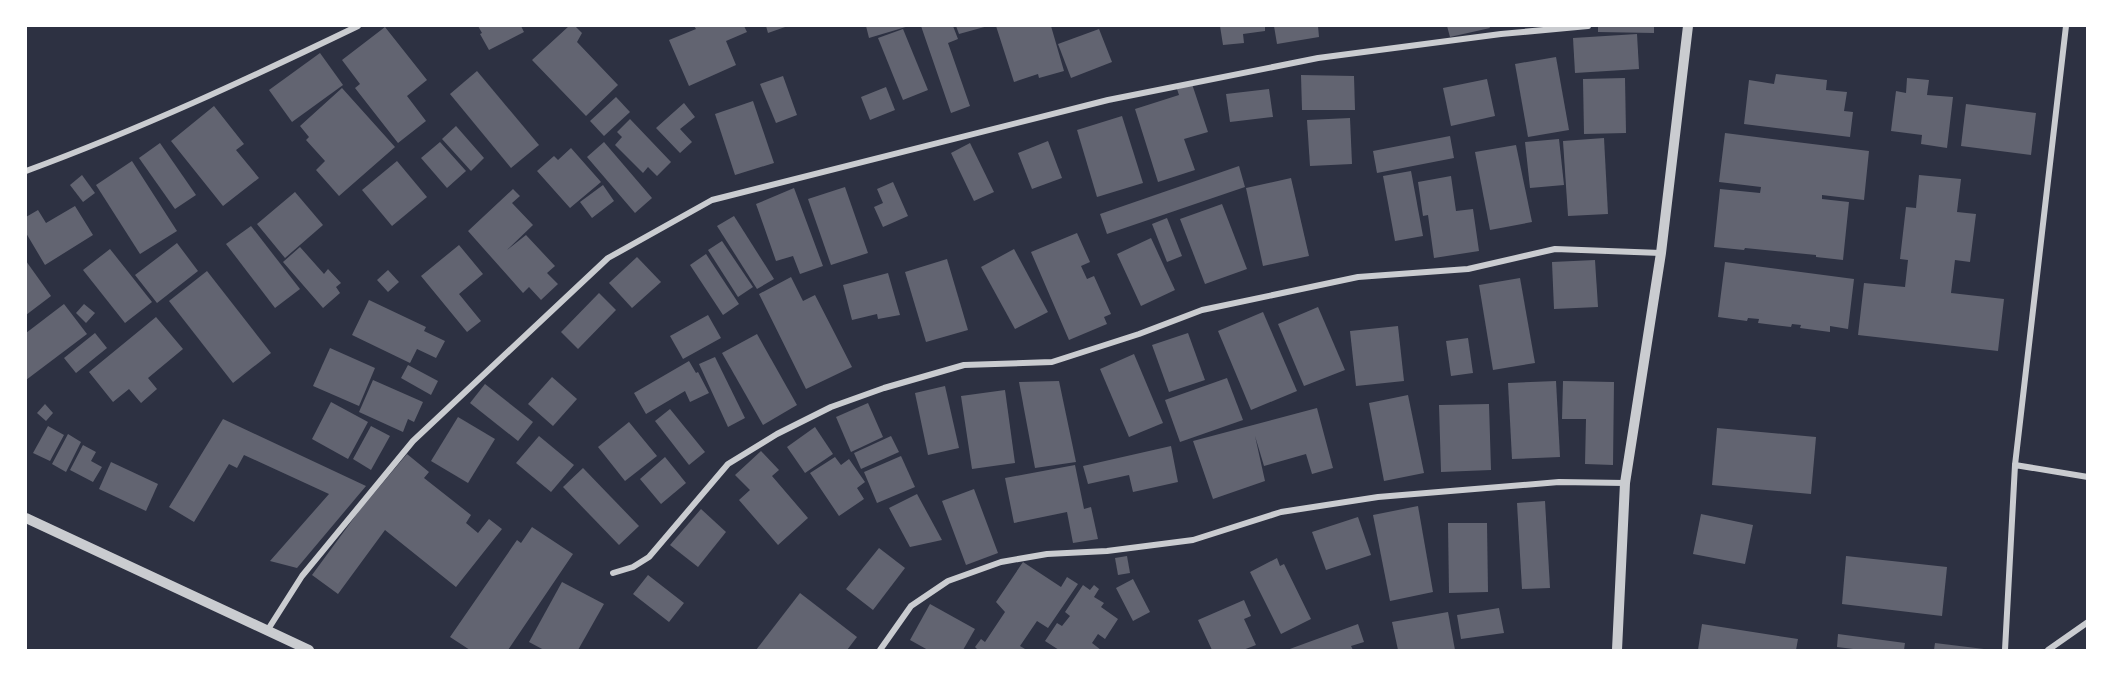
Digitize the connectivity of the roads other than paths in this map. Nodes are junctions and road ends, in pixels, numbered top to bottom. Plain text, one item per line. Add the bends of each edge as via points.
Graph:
1 (358, 26) edge
2 (1501, 26) edge
3 (1588, 26) edge
4 (1688, 26) edge
5 (2066, 26) edge
6 (1501, 34) junction
7 (26, 171) edge
8 (1661, 253) junction
9 (2015, 465) junction
10 (2088, 477) edge
11 (1625, 483) junction
12 (26, 518) edge
13 (613, 573) dead end
14 (2088, 622) edge
15 (267, 631) junction
16 (309, 651) edge
17 (880, 651) edge
18 (1617, 651) edge
19 (2005, 651) edge
20 (2049, 651) edge

1 - 7 street via 237,85
2 - 6 street
3 - 6 street
4 - 8 street
5 - 9 street
6 - 15 street via 1318,58 1108,100 712,200 608,258 413,441 302,576
8 - 11 street
8 - 13 street via 1555,249 1468,269 1358,278 1202,310 1052,362 964,365 884,388 831,407 728,464 649,557
9 - 10 street
9 - 19 street
11 - 17 street via 1559,482 1378,497 1281,512 1193,540 1001,562 948,581 911,606
11 - 18 street
12 - 15 street
14 - 20 street
15 - 16 street

